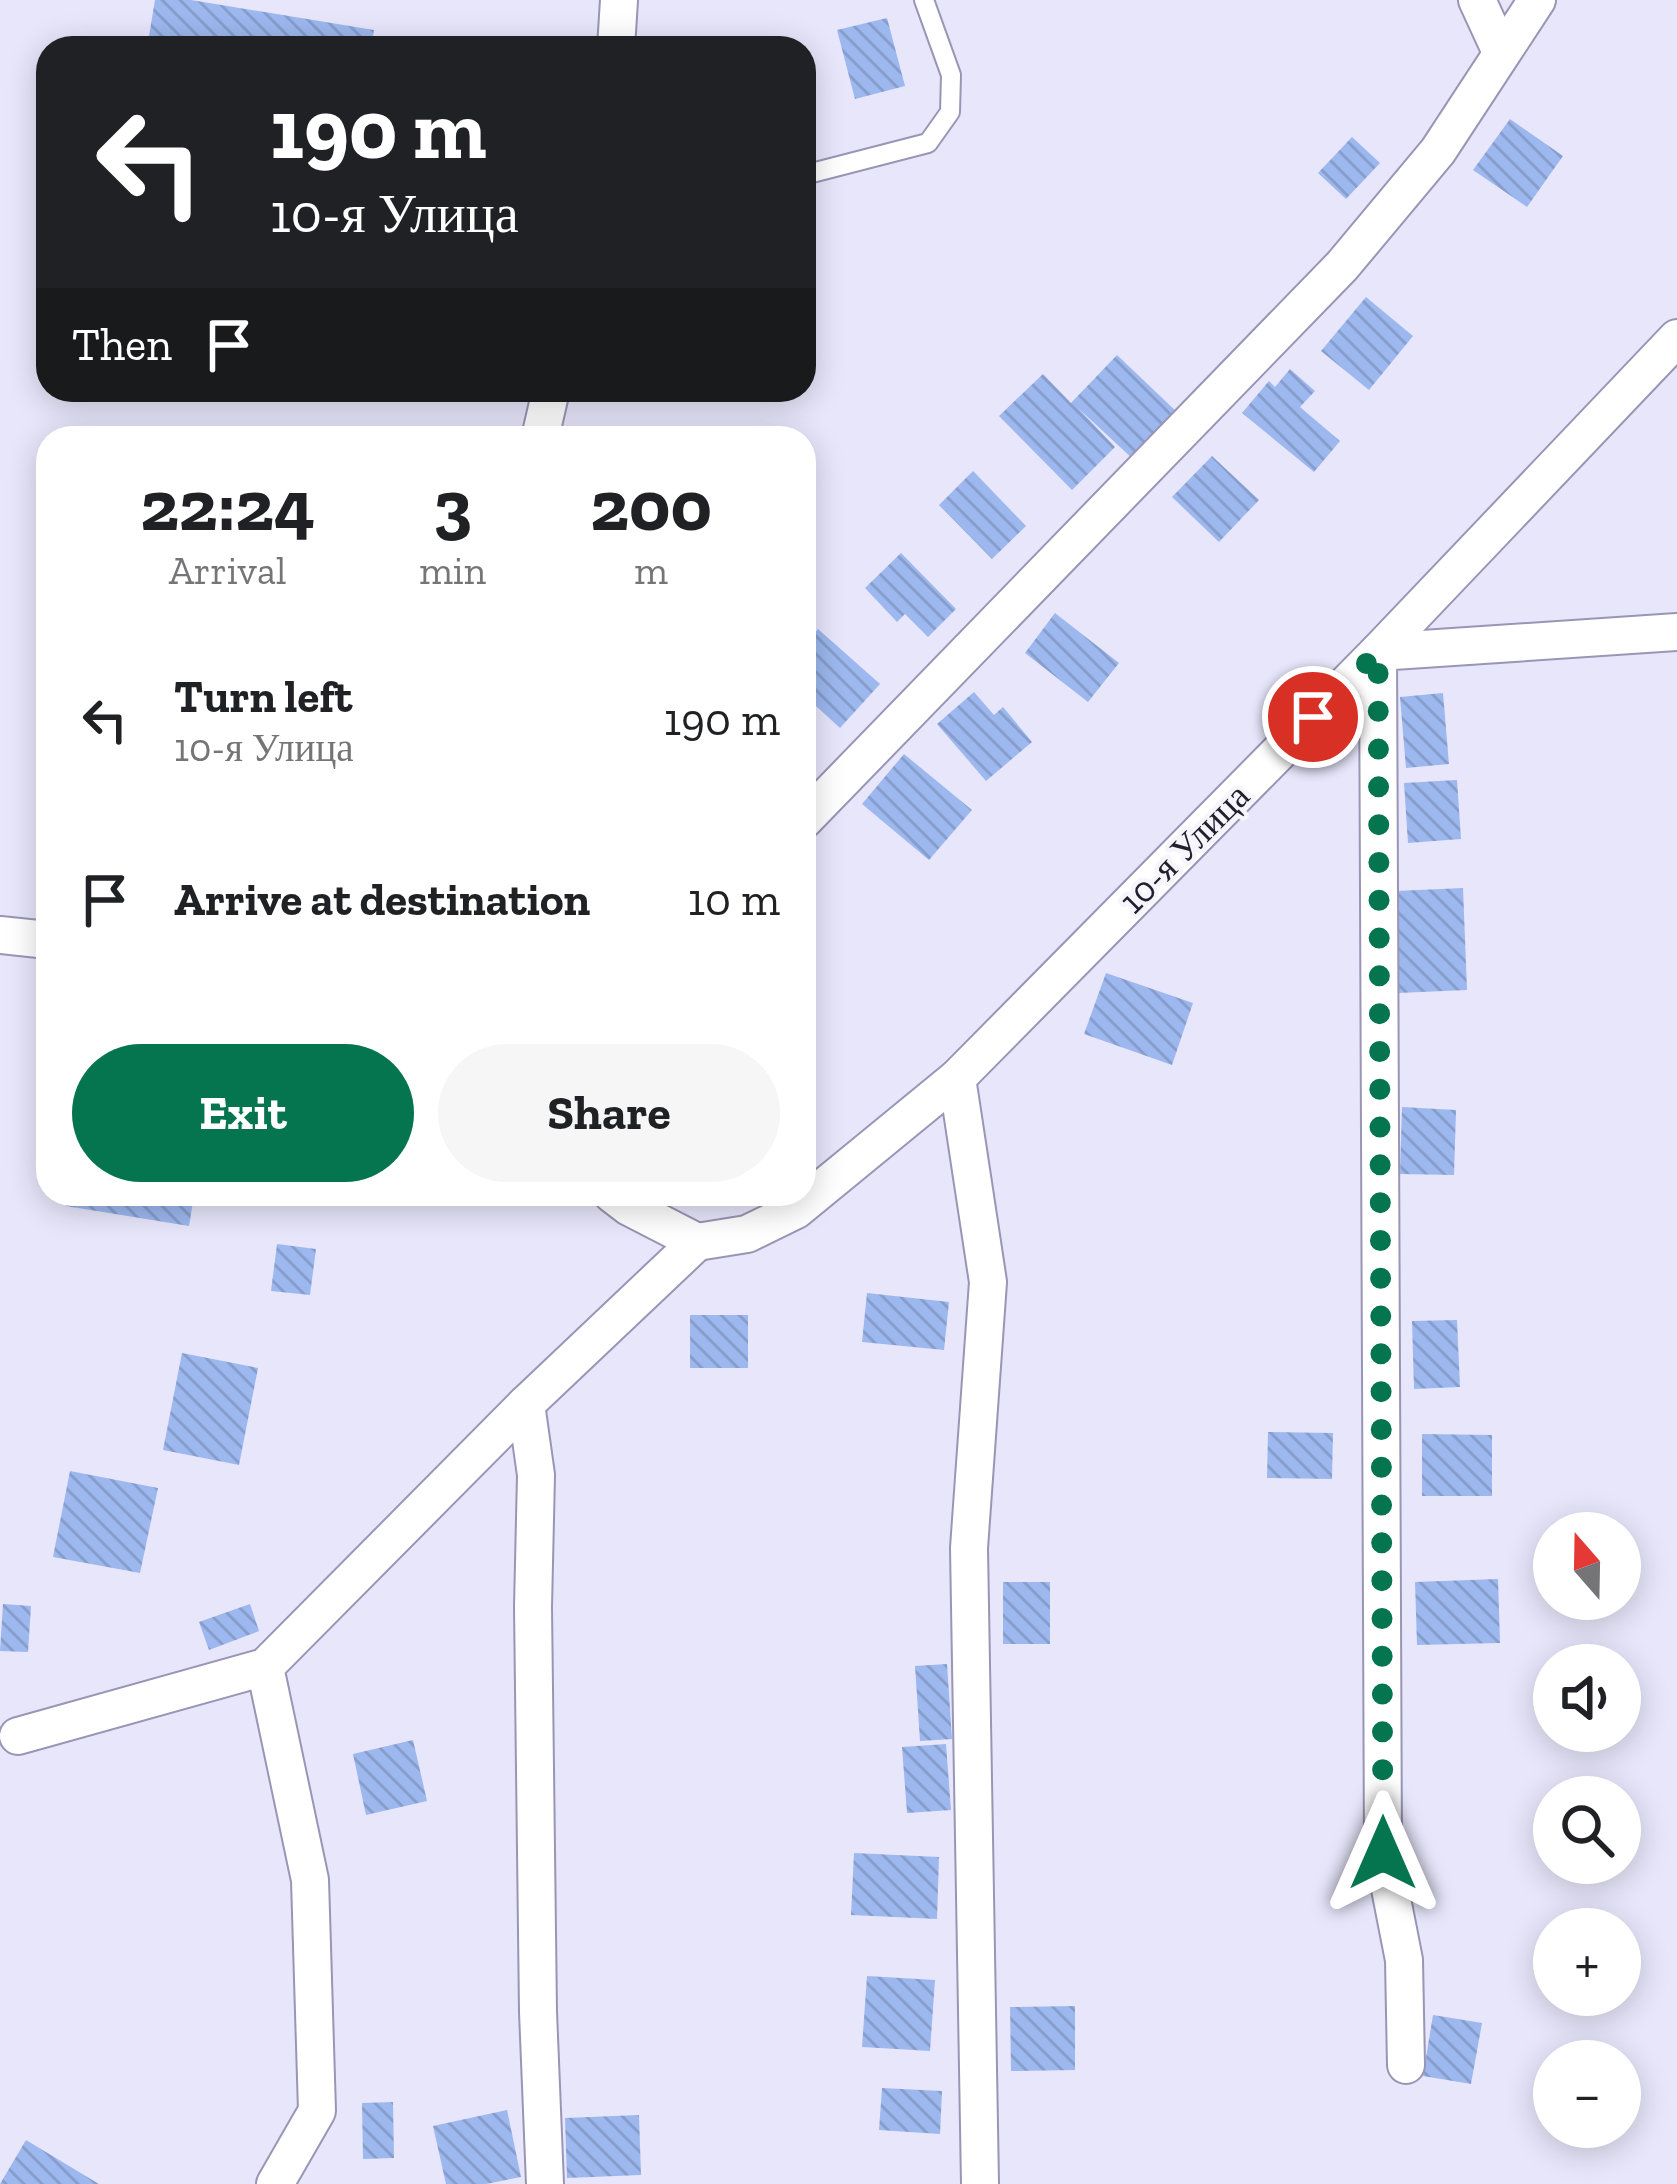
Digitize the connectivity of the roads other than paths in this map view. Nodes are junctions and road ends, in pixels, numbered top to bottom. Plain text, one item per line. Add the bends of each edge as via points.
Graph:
1 (619, 0) edge
2 (924, 0) edge
3 (1477, 0) edge
4 (1537, 0) edge
5 (617, 36) edge
6 (1500, 50) junction
7 (816, 172) edge
8 (1677, 338) edge
9 (1677, 632) edge
10 (1378, 652) junction
11 (816, 808) edge
12 (0, 934) edge
13 (36, 938) edge
14 (957, 1078) junction
15 (816, 1194) edge
16 (628, 1206) edge
17 (801, 1206) edge
18 (697, 1242) junction
19 (526, 1404) junction
20 (265, 1667) junction
21 (6, 1742) edge
22 (1406, 2065) dead end
23 (275, 2184) edge
24 (545, 2184) edge
25 (980, 2184) edge

1 - 5 street
2 - 7 lane via 950,75 950,112 928,143
3 - 6 street
4 - 6 street
6 - 11 street via 1438,151 1342,266
8 - 10 street, 10-я Улица
9 - 10 street
10 - 14 street, 10-я Улица
10 - 22 street via 1383,1853 1404,1960
12 - 13 street
14 - 15 street, 10-я Улица
14 - 25 street via 988,1282 969,1548
16 - 18 street
17 - 18 street, 10-я Улица via 747,1234
18 - 19 street
19 - 20 street
19 - 24 street via 536,1475
20 - 21 street
20 - 23 street via 310,1880 317,2110

